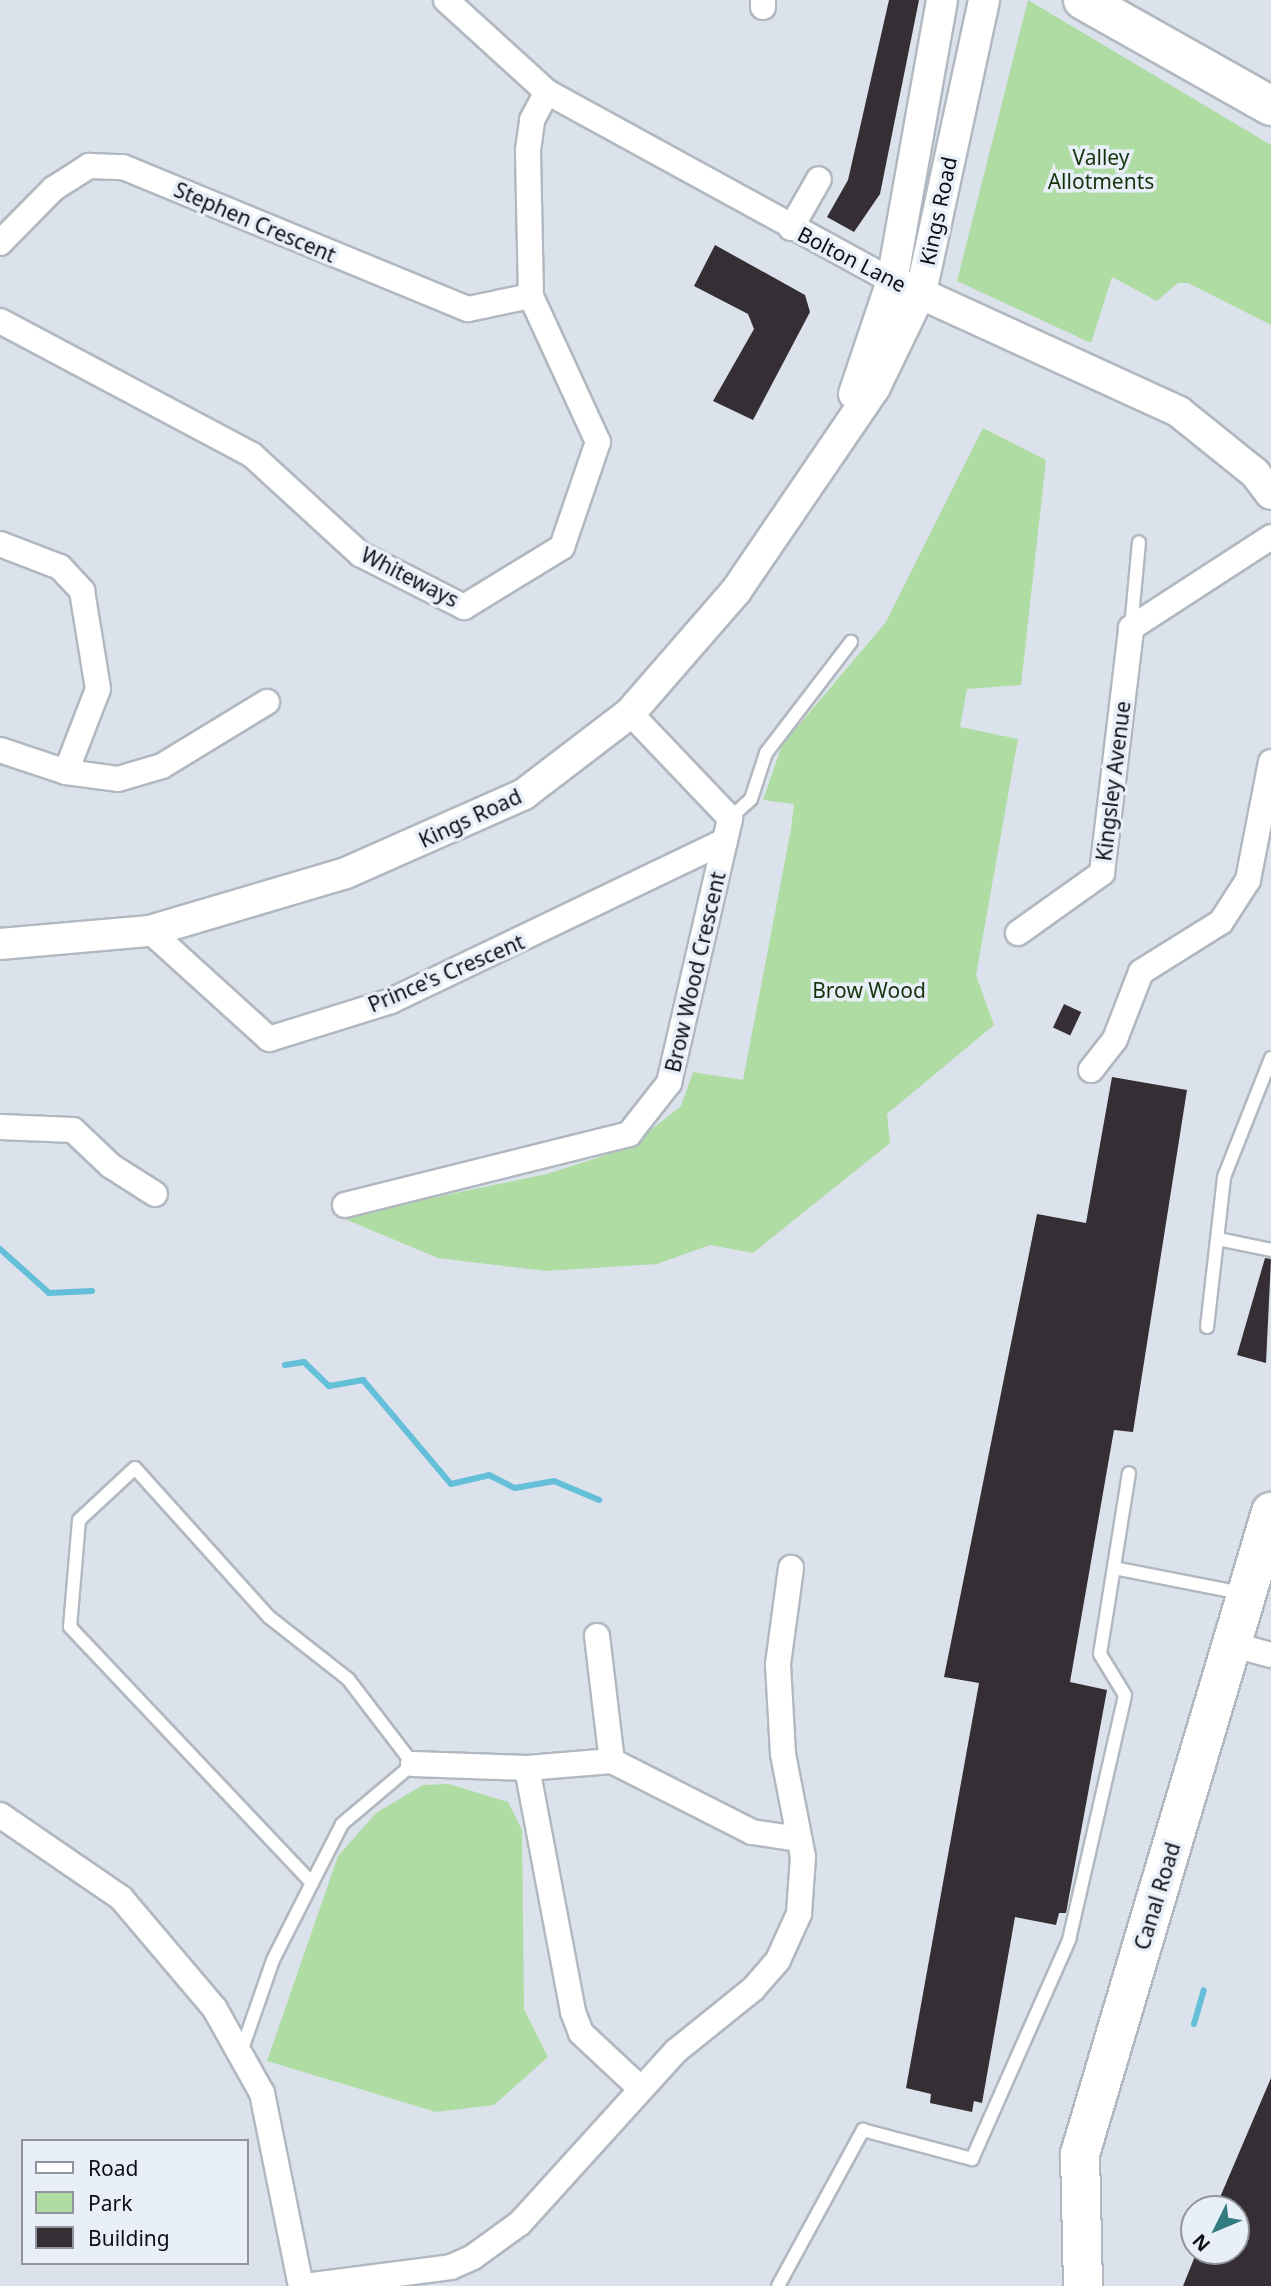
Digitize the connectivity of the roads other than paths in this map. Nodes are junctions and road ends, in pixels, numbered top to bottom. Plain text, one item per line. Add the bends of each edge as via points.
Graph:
1 (446, 0) edge
2 (942, 0) edge
3 (984, 0) edge
4 (1083, 0) edge
5 (547, 92) junction
6 (1271, 106) edge
7 (818, 179) dead end
8 (791, 228) junction
9 (0, 243) edge
10 (892, 281) junction
11 (921, 292) junction
12 (531, 296) junction
13 (0, 321) edge
14 (836, 444) junction
15 (1271, 494) edge
16 (1271, 537) edge
17 (1139, 542) dead end
18 (0, 544) edge
19 (1131, 628) junction
20 (851, 642) dead end
21 (267, 702) dead end
22 (630, 713) junction
23 (0, 750) edge
24 (1271, 762) edge
25 (66, 772) junction
26 (728, 830) junction
27 (150, 931) junction
28 (1018, 933) dead end
29 (0, 944) edge
30 (1271, 1058) edge
31 (1091, 1070) dead end
32 (0, 1127) edge
33 (155, 1194) dead end
34 (345, 1205) dead end
35 (1218, 1238) junction
36 (1271, 1250) edge
37 (1207, 1327) dead end
38 (1129, 1473) dead end
39 (1271, 1512) edge
40 (791, 1568) dead end
41 (1114, 1568) junction
42 (1249, 1594) junction
43 (597, 1636) dead end
44 (1231, 1644) junction
45 (1271, 1655) edge
46 (612, 1760) junction
47 (413, 1764) junction
48 (527, 1768) junction
49 (0, 1815) edge
50 (799, 1839) junction
51 (312, 1883) junction
52 (242, 2052) junction
53 (641, 2089) junction
54 (303, 2286) edge
55 (778, 2286) edge
56 (1083, 2286) edge

1 - 5 street, Bolton Lane
2 - 10 street, Kings Road
3 - 11 street, Kings Road
4 - 6 main road
5 - 8 street, Bolton Lane
5 - 12 street, Whiteways via 532,120 528,150
7 - 8 street
8 - 10 street, Bolton Lane
9 - 12 street, Stephen Crescent via 52,189 89,166 123,167 468,309
10 - 11 street, Bolton Lane
10 - 14 street, Kings Road
11 - 14 street, Kings Road via 875,387
11 - 15 street, Bolton Lane via 1179,412 1255,473
12 - 13 street, Whiteways via 598,442 562,547 464,607 360,554 252,455
14 - 22 street, Kings Road via 736,591
16 - 19 street
17 - 19 lane, Kingsley Avenue
18 - 25 street via 60,567 82,592 98,689
19 - 28 street, Kingsley Avenue via 1102,873
20 - 26 lane via 766,752 751,799
21 - 25 street via 162,766 118,779
22 - 26 street
22 - 27 street, Kings Road via 524,794 346,873
23 - 25 street
24 - 31 street via 1248,880 1221,922 1141,972 1115,1039
26 - 27 street, Prince's Crescent via 391,1001 268,1039
26 - 34 street, Brow Wood Crescent via 669,1083 629,1134
27 - 29 street, Kings Road
30 - 35 lane via 1224,1177
32 - 33 street via 73,1130 111,1166
35 - 36 lane
35 - 37 lane
38 - 41 lane
39 - 42 main road, Canal Road
40 - 50 street via 778,1664 783,1754
41 - 42 lane
41 - 55 lane via 1100,1654 1125,1695 1069,1940 972,2159 863,2130
42 - 44 main road, Canal Road
43 - 46 street
44 - 45 street
44 - 56 main road, Canal Road via 1080,2154
46 - 48 street
46 - 50 street via 752,1832
47 - 48 street
47 - 51 lane via 342,1824
47 - 51 lane via 348,1679 269,1617 135,1468 79,1520 69,1627
48 - 53 street via 573,2012 581,2033
49 - 52 street via 121,1898 169,1949
50 - 53 street via 799,1914 778,1960
51 - 52 lane via 273,1960
52 - 54 street via 262,2092
53 - 54 street via 520,2223 473,2257 452,2267

